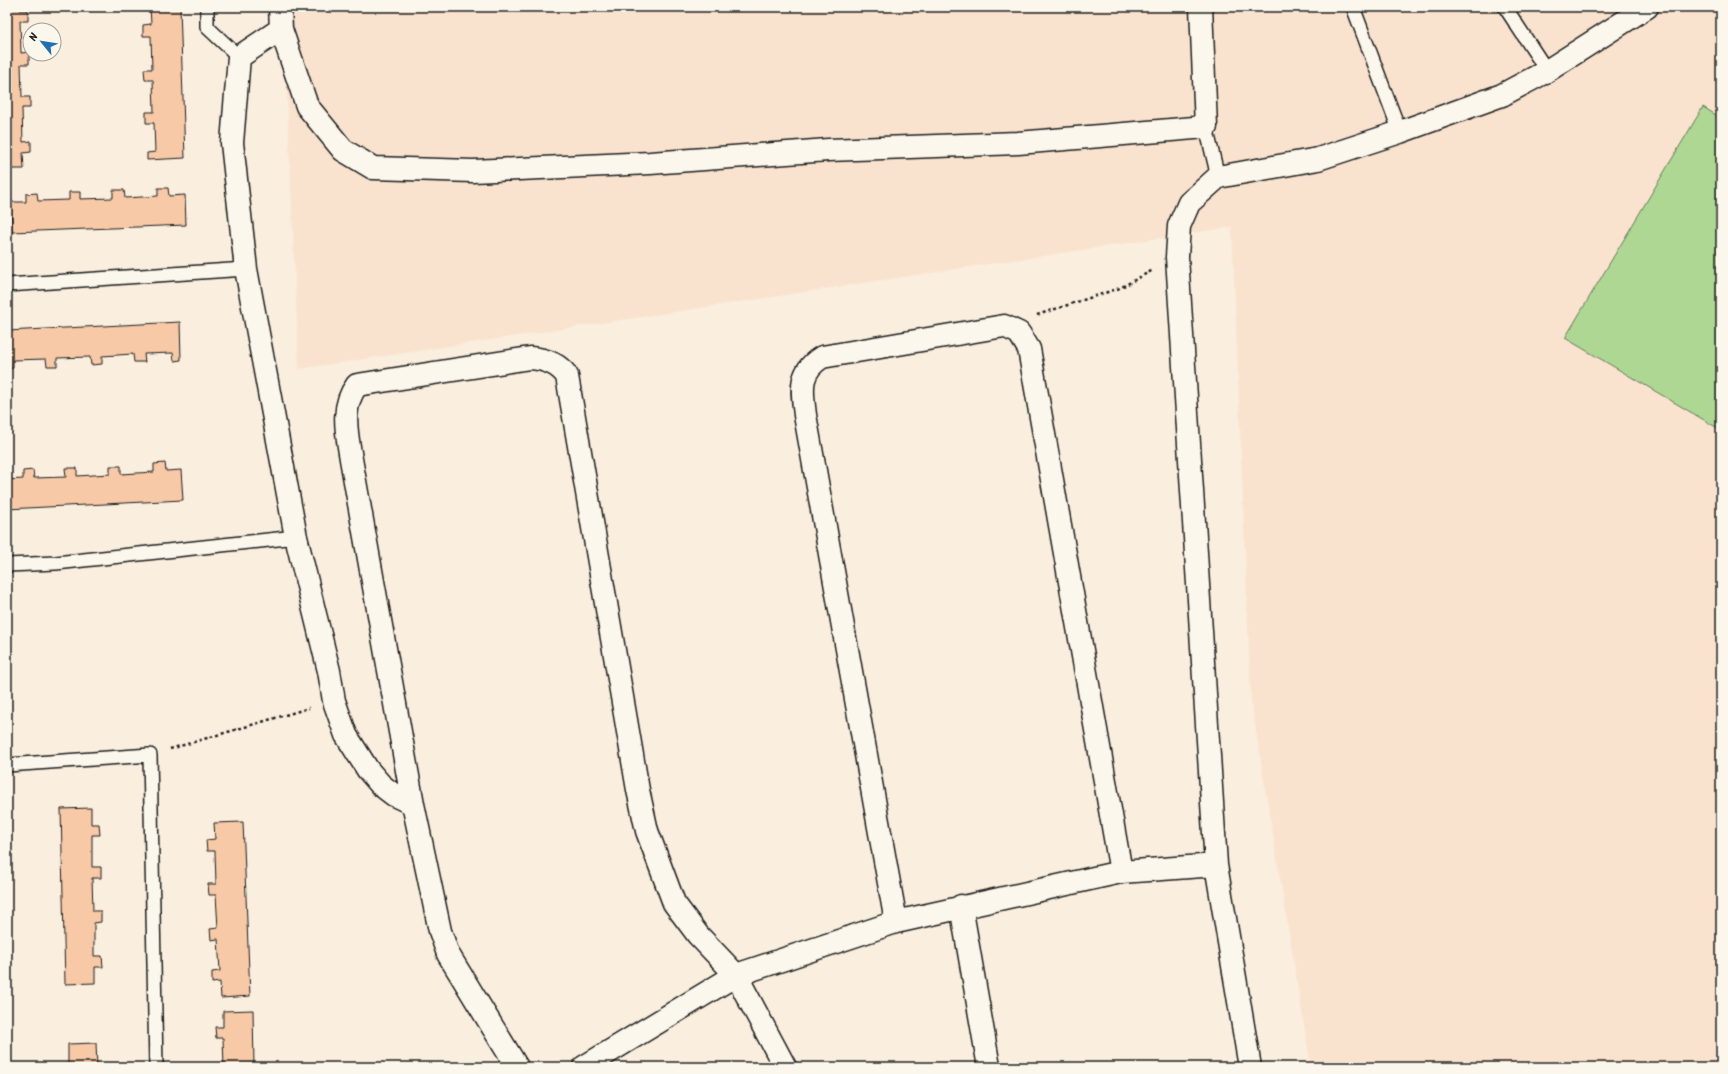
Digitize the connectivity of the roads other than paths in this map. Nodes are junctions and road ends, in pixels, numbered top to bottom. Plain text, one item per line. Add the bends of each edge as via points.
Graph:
1 (208, 7) edge
2 (280, 7) edge
3 (1201, 7) edge
4 (1353, 7) edge
5 (1505, 7) edge
6 (1647, 7) edge
7 (281, 29) junction
8 (239, 57) junction
9 (1547, 71) junction
10 (1206, 127) junction
11 (1400, 132) junction
12 (1218, 177) junction
13 (246, 270) junction
14 (7, 286) edge
15 (296, 537) junction
16 (7, 565) edge
17 (7, 765) edge
18 (413, 804) junction
19 (1216, 865) junction
20 (1121, 872) junction
21 (961, 906) junction
22 (896, 922) junction
23 (736, 975) junction
24 (156, 1067) edge
25 (517, 1067) edge
26 (584, 1067) edge
27 (786, 1067) edge
28 (989, 1067) edge
29 (1250, 1067) edge

1 - 8 lane via 207,27
2 - 7 street
3 - 10 street
4 - 11 lane
5 - 9 lane
6 - 9 street
7 - 8 street
7 - 10 street via 307,106 343,150 373,168 473,171 642,163 828,150 1018,143
8 - 13 street via 232,143
9 - 11 street via 1502,95
10 - 12 lane
11 - 12 street via 1318,159
12 - 19 street via 1189,203 1179,226 1177,257
13 - 14 lane
13 - 15 street
15 - 16 lane via 56,563
15 - 18 street via 334,701 346,735 380,785
17 - 24 lane via 150,755
18 - 23 street via 348,440 347,404 350,394 357,385 530,358 541,359 561,368 567,376 647,831 674,903 698,935
18 - 25 street via 440,931 448,954
19 - 20 street
19 - 29 street
20 - 21 street
20 - 22 street via 1029,350 1019,333 1004,326 822,357 811,364 806,374 802,390 805,415
21 - 22 street
21 - 28 street
22 - 23 street
23 - 26 street
23 - 27 street

